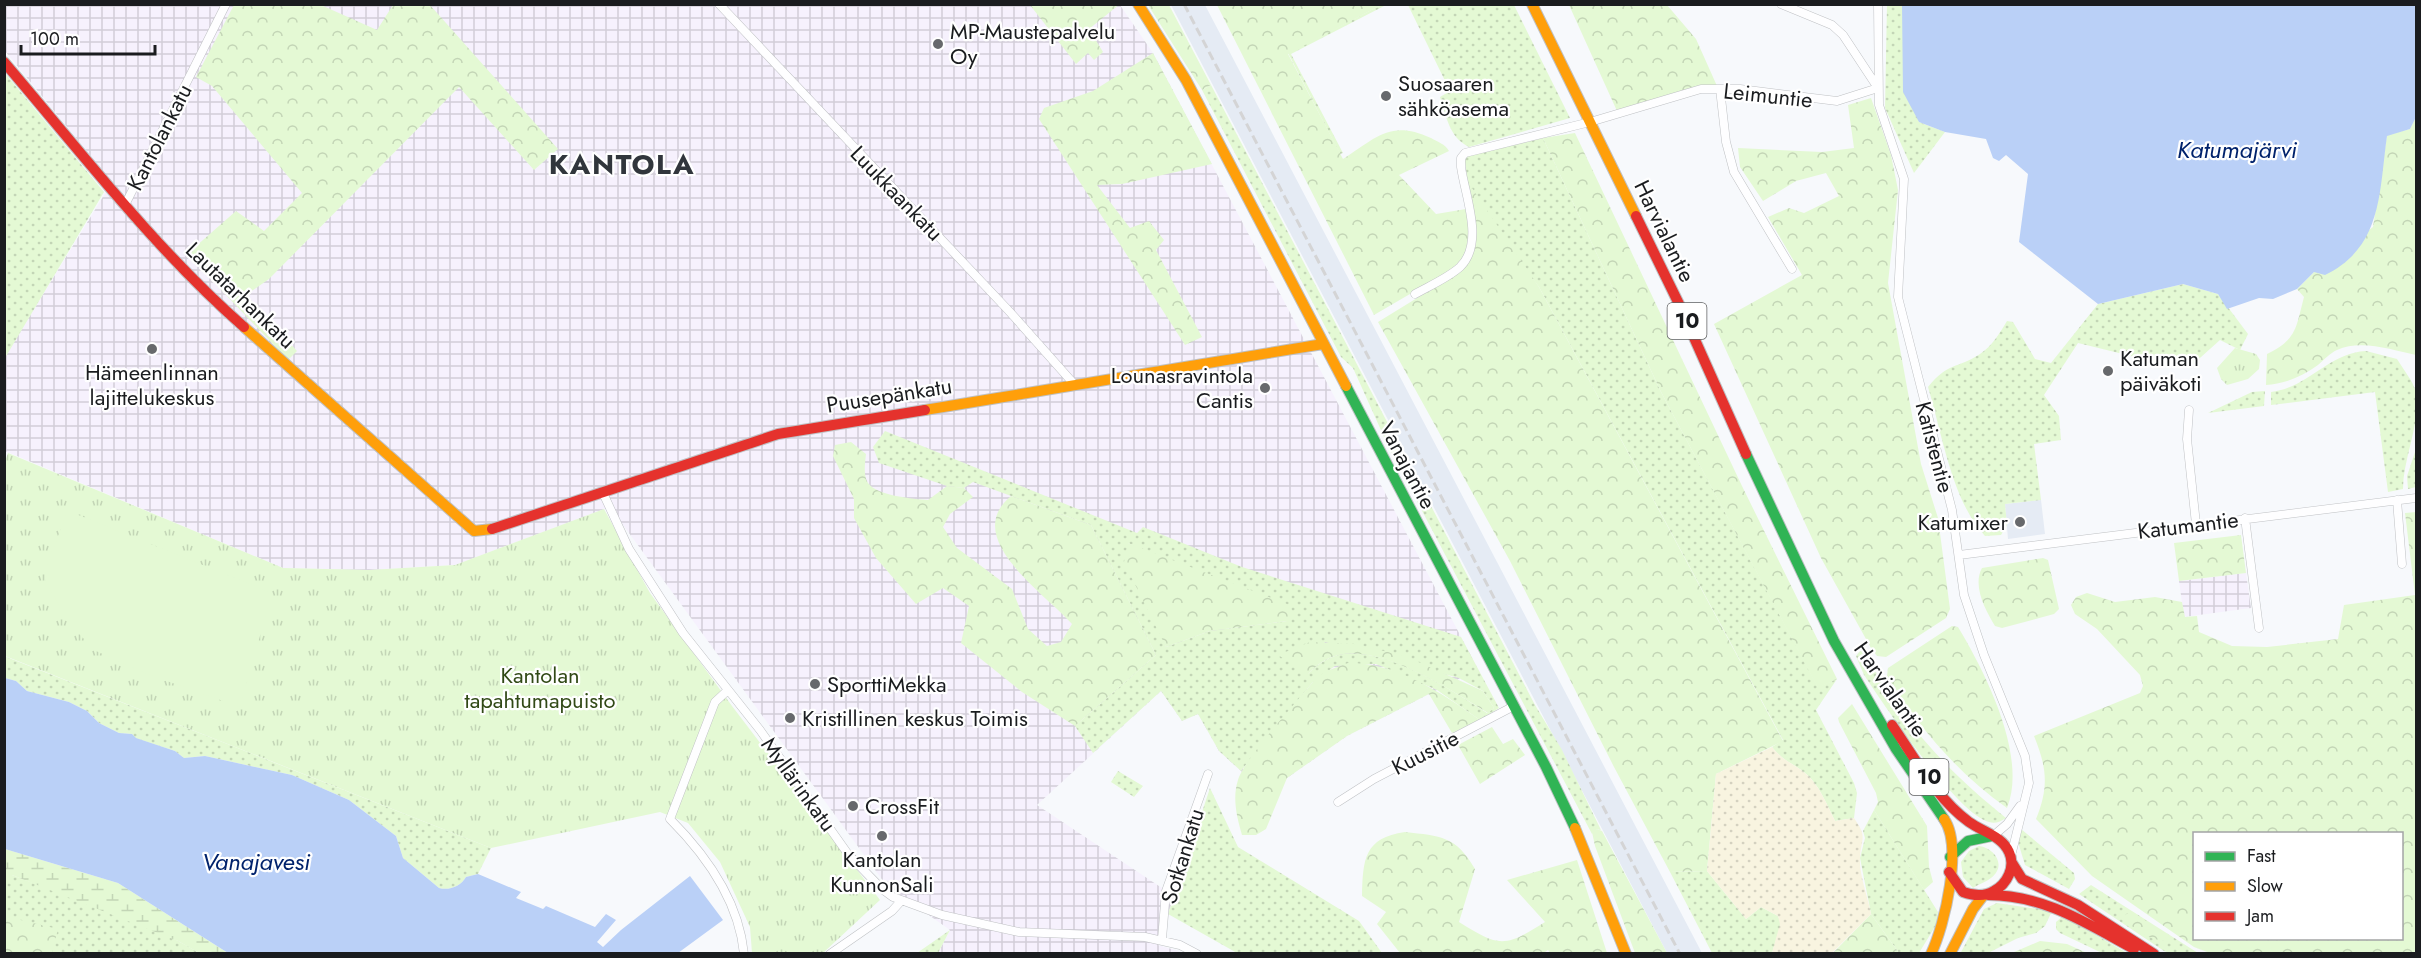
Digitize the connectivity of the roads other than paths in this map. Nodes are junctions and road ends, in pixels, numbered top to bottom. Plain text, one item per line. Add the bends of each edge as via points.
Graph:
1 (226, 4) edge
2 (719, 4) edge
3 (1138, 4) edge
4 (1532, 4) edge
5 (1780, 4) edge
6 (1878, 4) edge
7 (4, 62) edge
8 (1720, 88) junction
9 (1878, 88) junction
10 (1590, 122) junction
11 (124, 205) junction
12 (1792, 269) dead end
13 (1415, 294) dead end
14 (1323, 344) junction
15 (1074, 384) junction
16 (2189, 410) dead end
17 (603, 492) junction
18 (2416, 498) edge
19 (2397, 500) junction
20 (2245, 518) junction
21 (2196, 524) junction
22 (474, 531) joint
23 (1959, 555) junction
24 (2402, 564) dead end
25 (2259, 628) dead end
26 (1834, 641) junction
27 (728, 690) junction
28 (1514, 706) junction
29 (1208, 774) dead end
30 (2024, 800) junction
31 (1338, 802) dead end
32 (1992, 836) junction
33 (1950, 857) junction
34 (2011, 859) junction
35 (1949, 872) junction
36 (1984, 896) junction
37 (901, 901) junction
38 (1162, 939) junction
39 (744, 954) edge
40 (830, 954) edge
41 (1197, 954) edge
42 (1626, 954) edge
43 (1931, 954) edge
44 (1950, 954) edge
45 (2144, 954) edge
46 (2154, 954) edge

1 - 11 street, Kantolankatu
2 - 15 street, Luukkaankatu
3 - 14 main road, Vanajantie via 1186,80
4 - 10 main road, Harvialantie / 10
5 - 9 street, Katistentie via 1832,25
6 - 9 street, Katistentie
7 - 11 main road, Lautatarhankatu
8 - 9 street, Leimuntie via 1837,101
8 - 10 street, Leimuntie via 1701,89
8 - 12 street via 1734,172
9 - 23 street, Katistentie via 1883,121 1904,179 1898,297 1952,510
10 - 13 street, Leimuntie via 1464,154 1461,167 1472,225 1467,258 1459,268
10 - 26 main road, Harvialantie / 10 via 1679,304
11 - 22 main road, Lautatarhankatu via 249,333
14 - 15 main road, Puusepänkatu
14 - 28 main road, Vanajantie
15 - 17 main road, Puusepänkatu via 778,434
16 - 21 street via 2187,439
17 - 22 main road, Puusepänkatu via 490,531
17 - 27 street, Myllärinkatu via 629,549 683,633
18 - 19 street, Katumantie
19 - 20 street, Katumantie
19 - 24 street
20 - 21 street, Katumantie
20 - 25 street
21 - 23 street, Katumantie
23 - 30 street, Katistentie via 1969,615 2025,756 2028,783
26 - 32 main road, Harvialantie / 10 via 1941,795 1967,820
26 - 33 main road, Harvialantie / 10 via 1896,749 1947,821 1952,834
27 - 37 street, Myllärinkatu via 848,854 882,889
27 - 39 street via 715,702 670,819 704,858 733,906
28 - 31 street, Kuusitie
28 - 42 main road, Vanajantie via 1575,828
29 - 38 street, Sotkankatu via 1166,891
30 - 32 street via 2007,824
30 - 34 street, Katistentie
32 - 33 main road via 1970,840
32 - 34 main road, 10 via 2006,846
33 - 35 main road, 10
34 - 36 main road via 2006,882
34 - 46 main road via 2022,879 2078,904
35 - 36 main road via 1968,895
35 - 43 main road, 10 via 1947,912
36 - 44 main road
36 - 45 main road via 2022,897 2058,906
37 - 38 street, Myllärinkatu via 942,915 1019,932
37 - 40 street
38 - 41 street, Myllärinkatu

